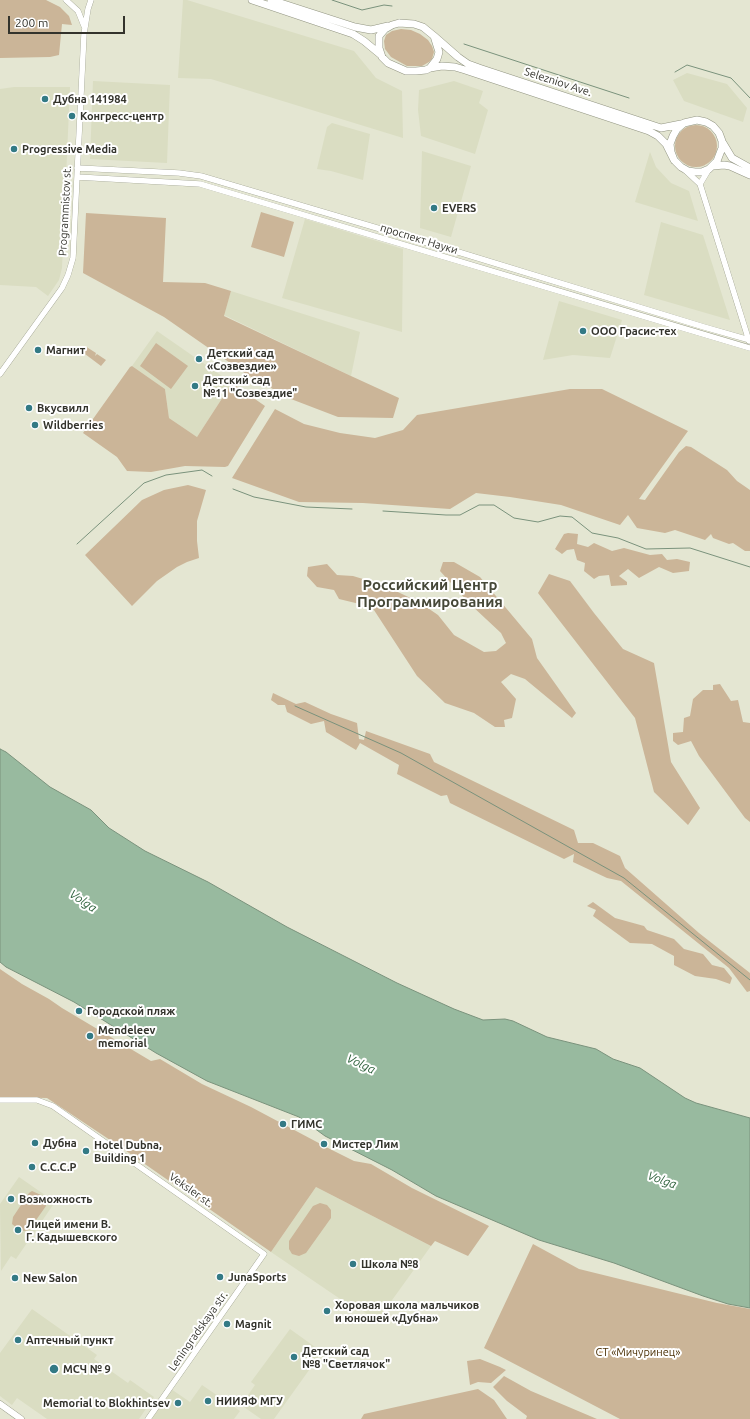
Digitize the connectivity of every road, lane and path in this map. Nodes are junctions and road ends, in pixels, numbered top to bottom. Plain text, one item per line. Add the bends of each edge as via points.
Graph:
1 (66, 0) edge
2 (91, 0) edge
3 (252, 0) edge
4 (271, 0) edge
5 (392, 25) junction
6 (84, 28) junction
7 (434, 36) junction
8 (382, 57) junction
9 (430, 68) junction
10 (684, 123) junction
11 (722, 141) junction
12 (674, 160) junction
13 (681, 167) junction
14 (77, 168) junction
15 (711, 168) junction
16 (750, 168) edge
17 (750, 175) edge
18 (77, 177) junction
19 (700, 184) junction
20 (750, 341) edge
21 (750, 348) edge
22 (0, 374) edge
23 (0, 1100) edge
24 (264, 1254) joint
25 (0, 1404) edge
26 (21, 1419) edge
27 (148, 1419) edge

1 - 6 street, Programmistov st. via 78,11
2 - 6 street, Programmistov st.
3 - 8 main road via 353,34
4 - 5 main road via 355,27 371,30
5 - 7 main road via 407,22 423,28
5 - 8 main road via 379,36
6 - 14 street, Programmistov st.
7 - 9 main road via 439,52
7 - 10 main road, Selezniov Ave. via 458,57 479,68 661,128
8 - 9 main road via 388,63 406,71 416,72
9 - 12 main road, Selezniov Ave. via 455,67 649,131 666,144
10 - 11 main road, Selezniov Ave. via 697,120 706,122 716,130
10 - 12 main road via 672,136 670,144
11 - 15 main road via 720,155
11 - 16 main road, Selezniov Ave. via 732,158
12 - 13 main road, Selezniov Ave.
13 - 15 main road via 695,172
13 - 19 street
14 - 18 street, Programmistov st.
14 - 20 street, проспект Науки via 201,176
15 - 17 main road via 730,166
15 - 19 street
18 - 21 street, проспект Науки via 200,184
18 - 22 street, Programmistov st. via 73,258 68,275 62,288
19 - 20 street
23 - 24 street, Veksler st. via 37,1100 53,1106
24 - 27 street, Leningradskaya str.
25 - 26 main road

